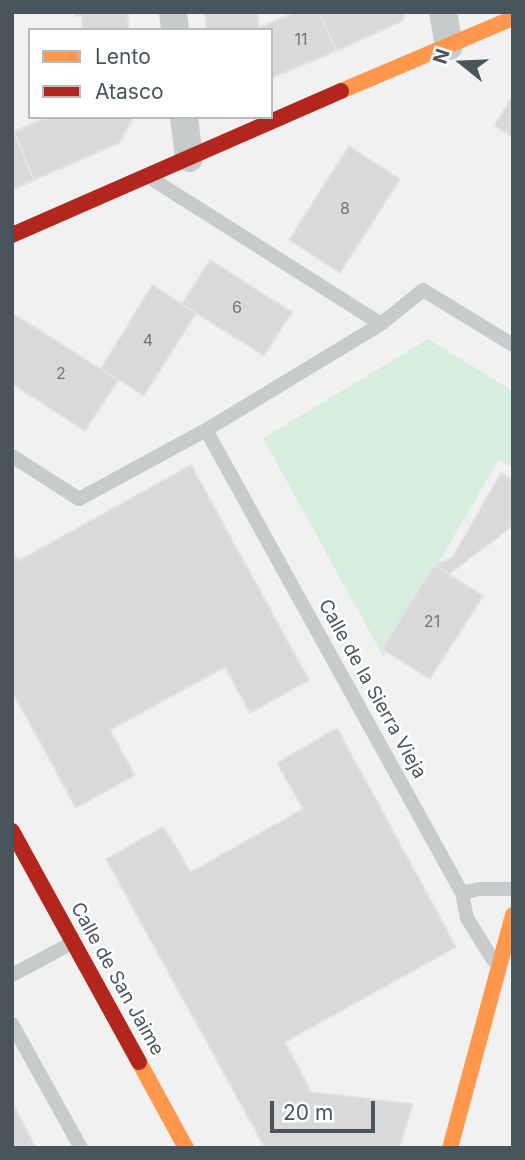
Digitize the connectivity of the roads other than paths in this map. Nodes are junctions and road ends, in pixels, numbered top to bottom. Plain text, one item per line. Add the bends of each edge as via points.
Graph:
1 (443, 12) edge
2 (513, 18) edge
3 (449, 46) junction
4 (184, 119) edge
5 (189, 158) junction
6 (147, 176) junction
7 (12, 236) edge
8 (381, 324) junction
9 (513, 345) edge
10 (206, 430) junction
11 (12, 456) edge
12 (12, 831) edge
13 (513, 889) edge
14 (462, 893) junction
15 (513, 915) edge
16 (73, 943) junction
17 (498, 968) junction
18 (12, 975) edge
19 (12, 1024) edge
20 (81, 1148) edge
21 (186, 1148) edge
22 (450, 1148) edge

1 - 3 street
2 - 3 street
3 - 5 street
4 - 5 street
5 - 6 street
6 - 7 street
6 - 8 lane
8 - 9 lane via 423,290
8 - 10 lane
10 - 11 lane via 79,499
10 - 14 lane, Calle de la Sierra Vieja
12 - 16 street, Calle de San Jaime
13 - 14 lane
14 - 17 lane, Calle de la Sierra Vieja via 467,918
15 - 17 street
16 - 18 lane
16 - 21 street, Calle de San Jaime
17 - 22 street
19 - 20 lane

